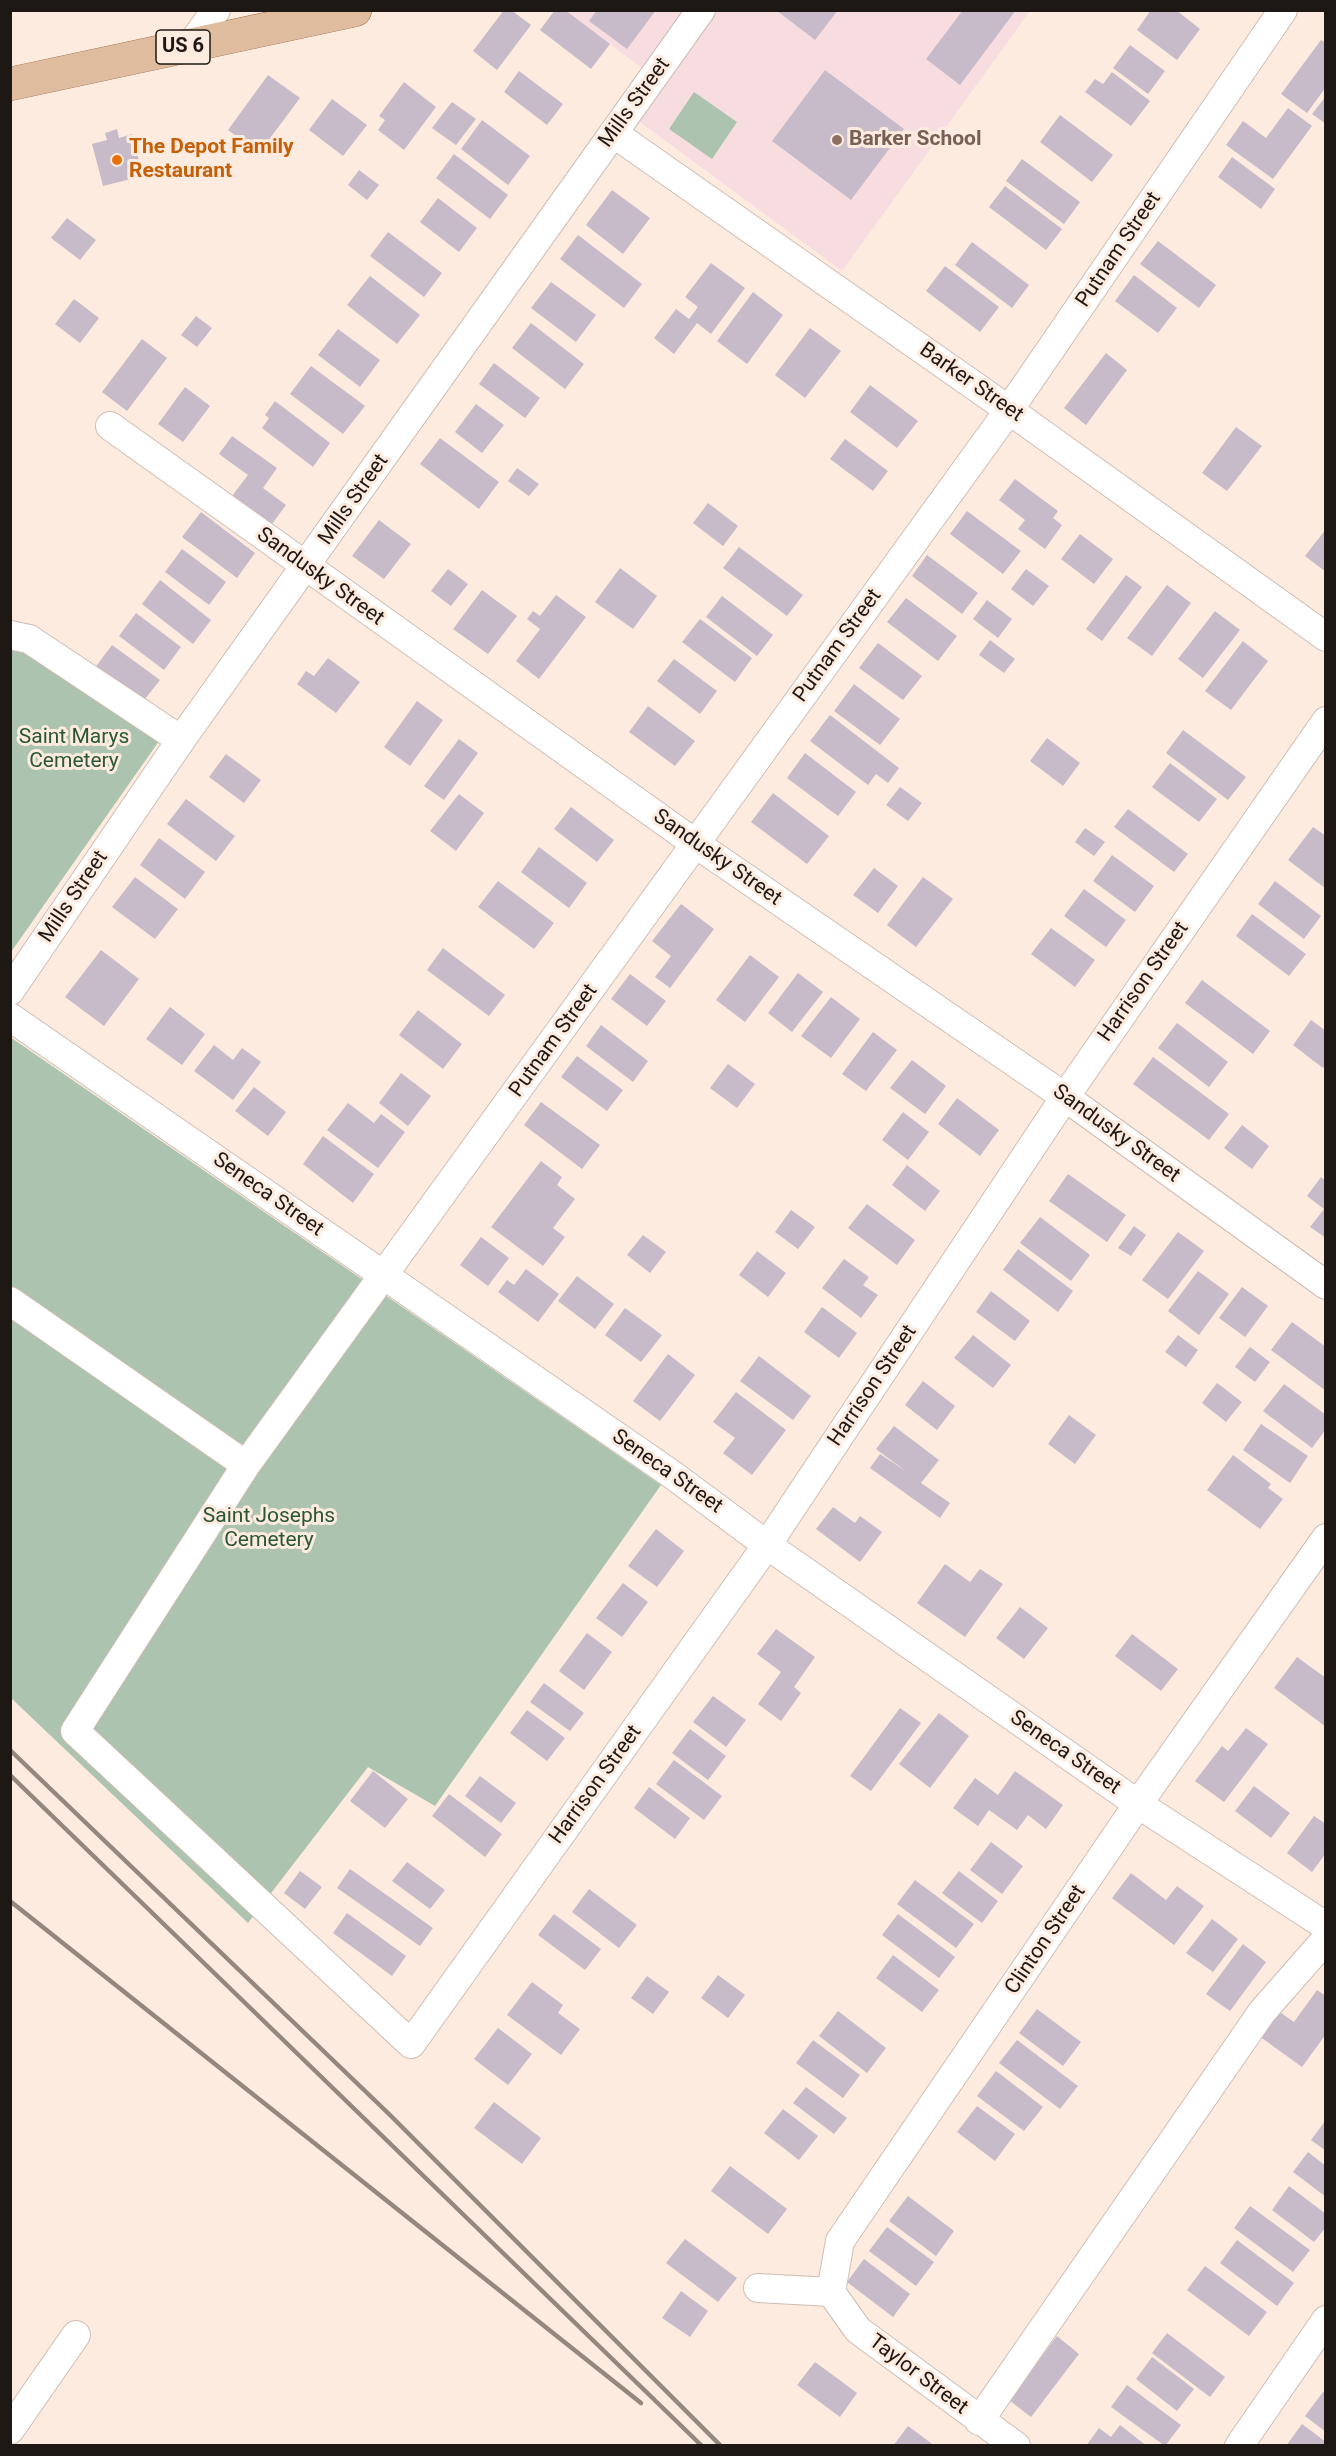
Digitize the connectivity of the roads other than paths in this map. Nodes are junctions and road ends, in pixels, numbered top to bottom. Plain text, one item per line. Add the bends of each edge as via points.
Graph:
1 (216, 10) edge
2 (355, 10) edge
3 (701, 10) edge
4 (1283, 10) edge
5 (191, 45) junction
6 (10, 84) edge
7 (613, 133) junction
8 (1009, 410) junction
9 (110, 426) dead end
10 (306, 567) junction
11 (10, 635) edge
12 (1326, 637) edge
13 (1326, 721) edge
14 (181, 740) junction
15 (696, 844) junction
16 (10, 991) edge
17 (10, 1017) edge
18 (1065, 1096) junction
19 (385, 1276) junction
20 (1326, 1285) edge
21 (10, 1301) edge
22 (246, 1466) junction
23 (1326, 1538) edge
24 (768, 1545) junction
25 (1138, 1804) junction
26 (1326, 1926) edge
27 (1326, 1939) edge
28 (411, 2044) joint
29 (758, 2288) dead end
30 (831, 2292) junction
31 (1326, 2320) edge
32 (76, 2335) dead end
33 (979, 2421) junction
34 (10, 2430) edge
35 (1016, 2445) edge
36 (1239, 2445) edge

1 - 5 street
2 - 5 main road, US 6
3 - 7 street, Mills Street
4 - 8 street, Putnam Street
5 - 6 main road, US 6
7 - 8 street, Barker Street
7 - 10 street, Mills Street
8 - 12 street, Barker Street
8 - 15 street, Putnam Street
9 - 10 street, Sandusky Street
10 - 14 street, Mills Street
10 - 15 street, Sandusky Street
11 - 14 street via 29,639
13 - 18 street, Harrison Street
14 - 16 street, Mills Street
15 - 18 street, Sandusky Street
15 - 19 street, Putnam Street
17 - 19 street, Seneca Street
18 - 20 street, Sandusky Street
18 - 24 street, Harrison Street
19 - 22 street, Putnam Street
19 - 24 street, Seneca Street
21 - 22 street
22 - 28 street, Putnam Street via 75,1731
23 - 25 street, Clinton Street
24 - 25 street, Seneca Street
24 - 28 street, Harrison Street
25 - 26 street, Seneca Street
25 - 30 street, Clinton Street via 840,2241
27 - 33 street via 1262,2012
29 - 30 street
30 - 33 street, Taylor Street via 858,2330
31 - 36 street
32 - 34 street
33 - 35 street, Taylor Street

